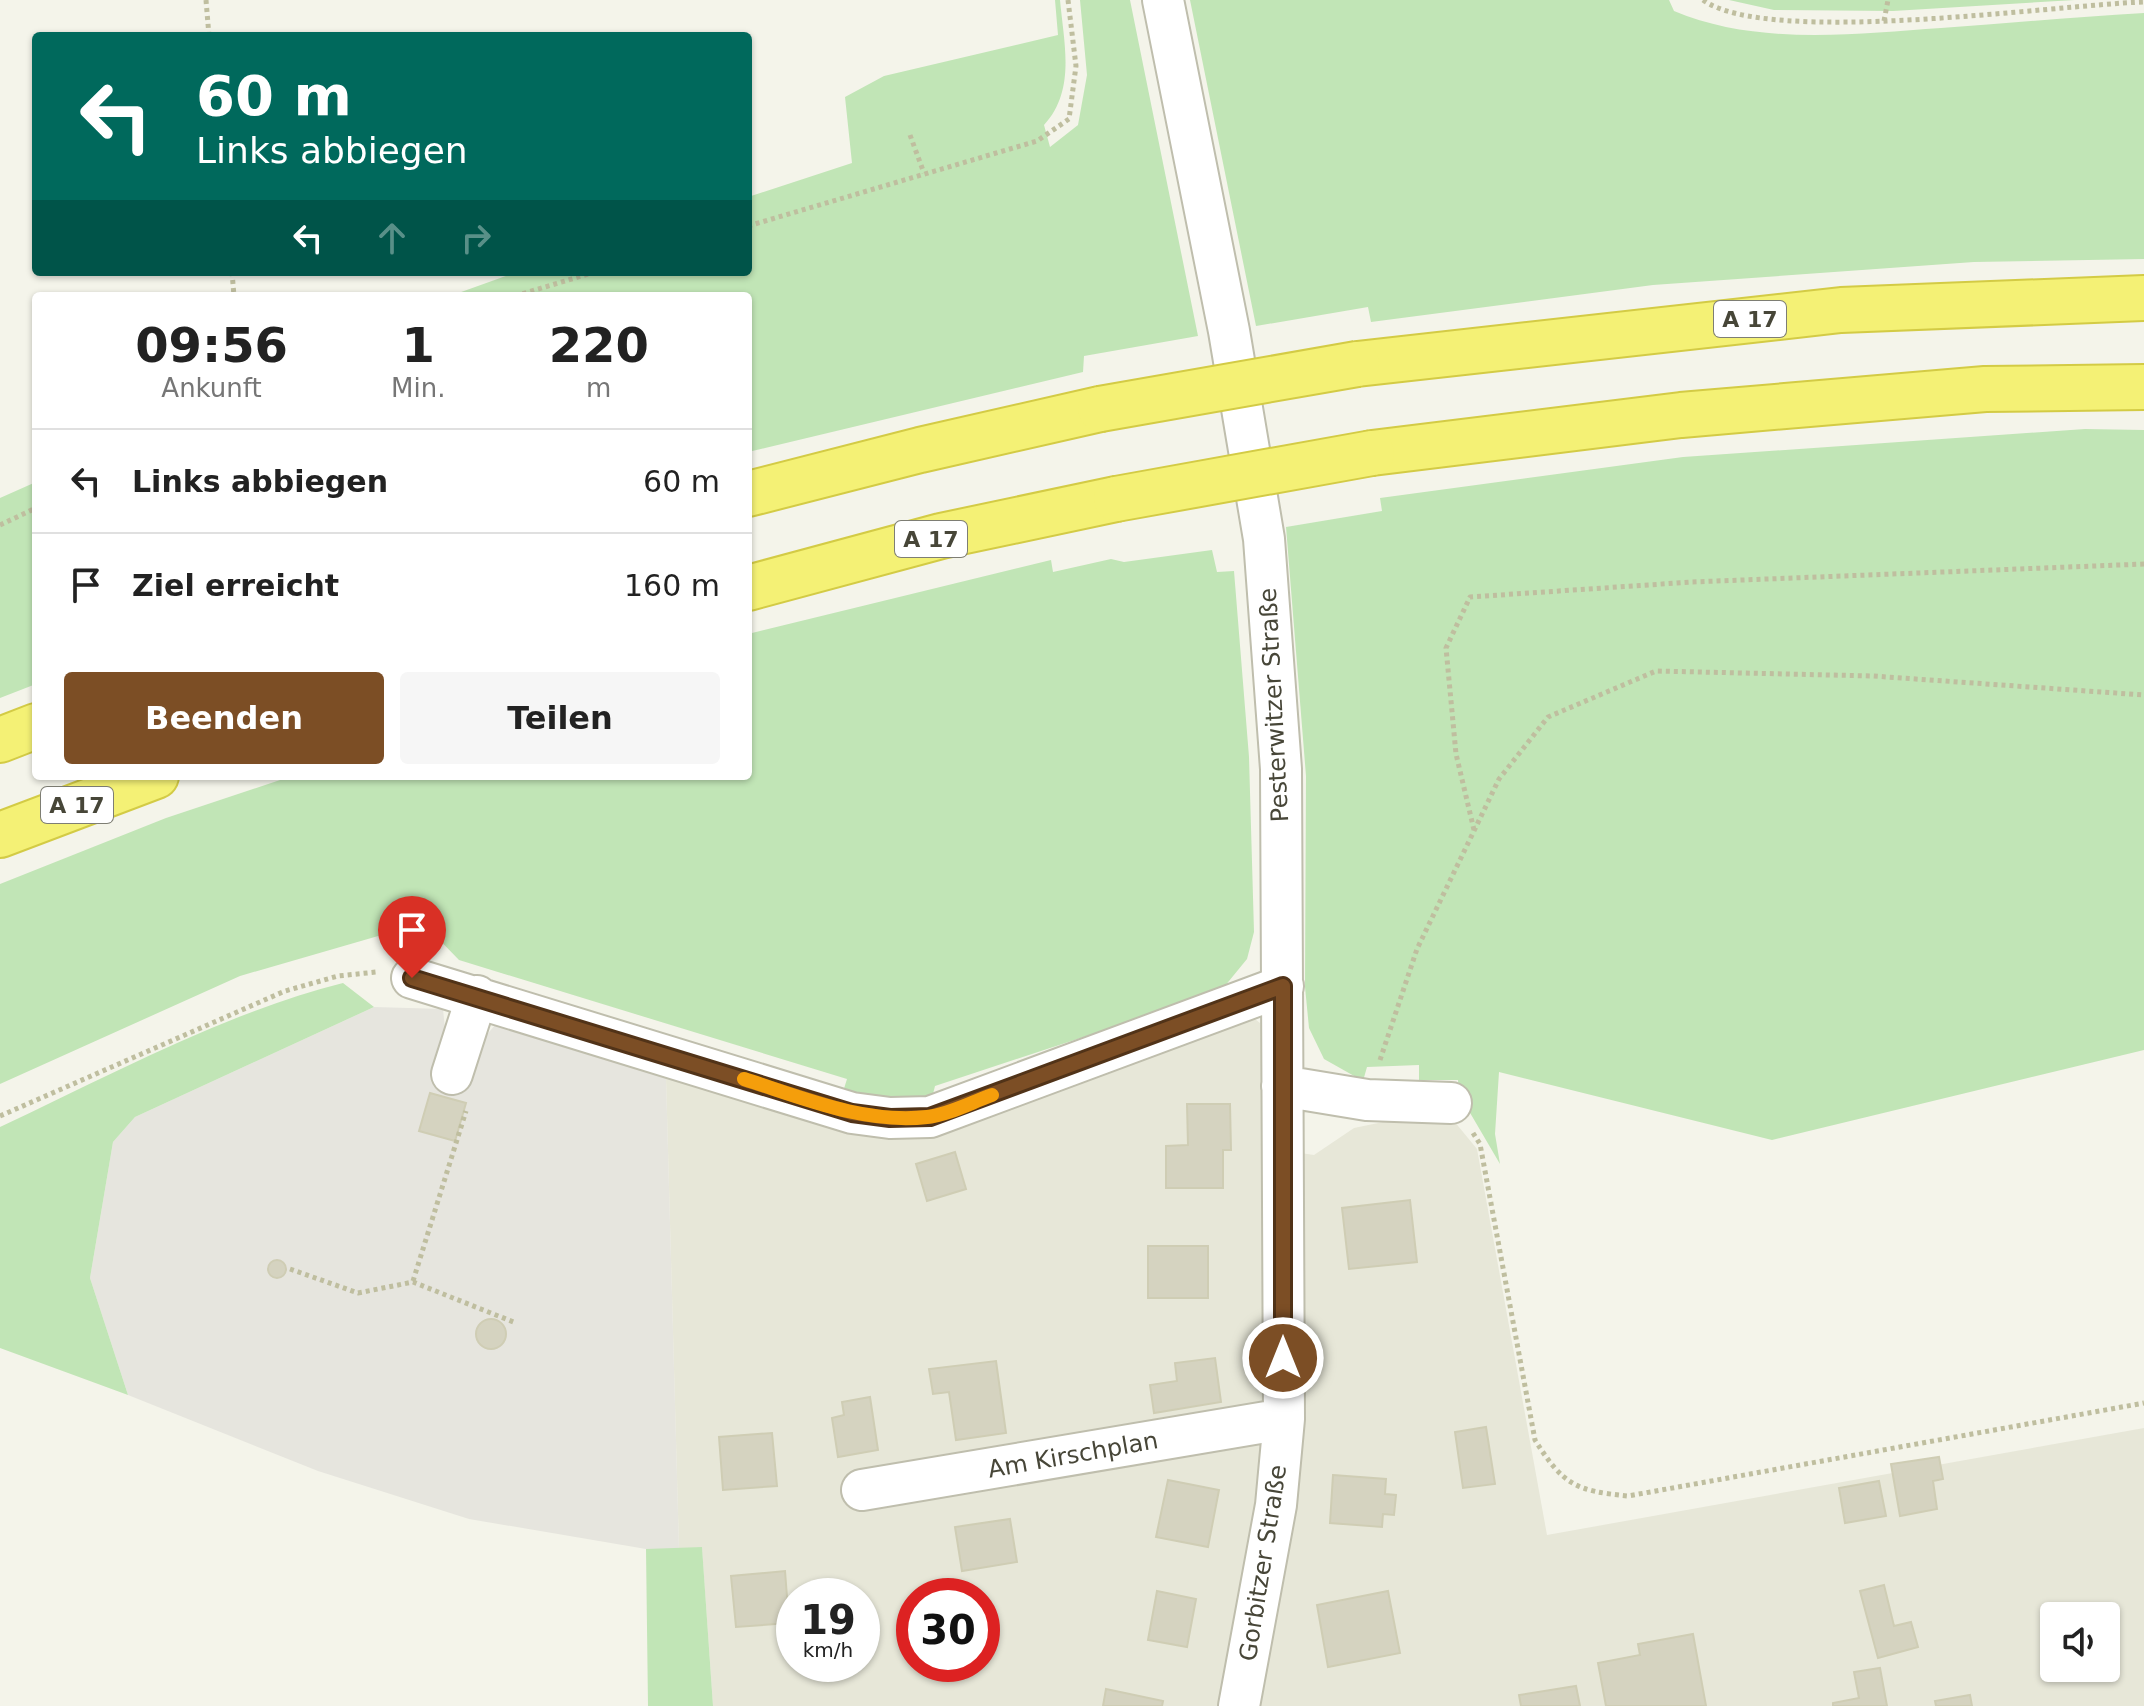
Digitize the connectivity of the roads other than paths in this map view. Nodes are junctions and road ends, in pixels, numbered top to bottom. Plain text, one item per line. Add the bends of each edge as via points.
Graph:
1 (1163, 0) edge
2 (2144, 298) edge
3 (2144, 387) edge
4 (752, 493) edge
5 (752, 587) edge
6 (32, 728) edge
7 (0, 740) edge
8 (145, 780) edge
9 (0, 835) edge
10 (412, 978) road end
11 (1283, 986) junction
12 (477, 996) junction
13 (452, 1074) road end
14 (1282, 1086) junction
15 (1451, 1103) road end
16 (1284, 1419) junction
17 (862, 1490) dead end
18 (1239, 1706) edge

1 - 11 street, Pesterwitzer Straße via 1264,539 1281,769
2 - 4 highway, A 17, bridge via 1841,310 1357,364 1100,409
3 - 5 highway, A 17, bridge via 1970,390 1665,417 1372,453 941,536
6 - 7 highway
8 - 9 highway, A 17
10 - 12 street
11 - 12 street via 930,1117 890,1118 852,1113
11 - 14 street, Pesterwitzer Straße
12 - 13 street
14 - 15 street via 1367,1100
14 - 16 street, Pesterwitzer Straße
16 - 17 street, Am Kirschplan
16 - 18 street, Gorbitzer Straße via 1276,1505

